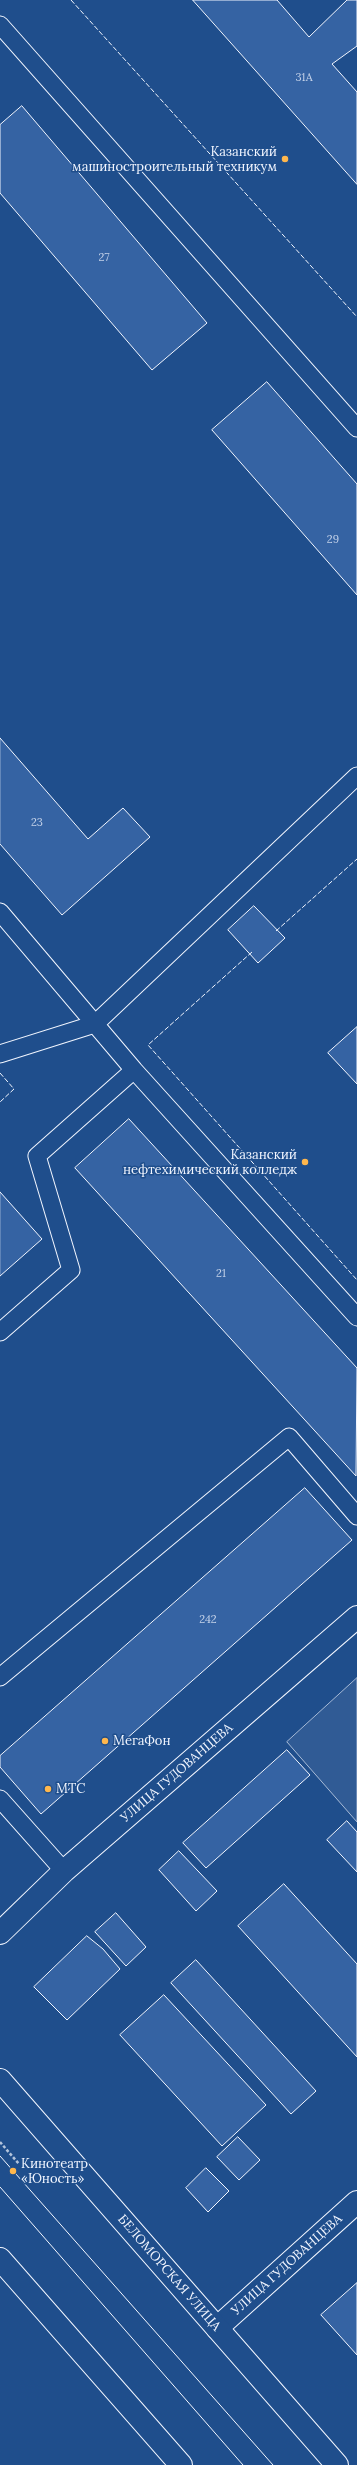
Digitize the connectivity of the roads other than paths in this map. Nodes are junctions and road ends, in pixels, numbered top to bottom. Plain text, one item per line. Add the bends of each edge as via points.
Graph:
1 (1, 29) edge
2 (357, 428) edge
3 (357, 776) edge
4 (0, 912) edge
5 (95, 1024) junction
6 (0, 1054) edge
7 (134, 1070) junction
8 (357, 1317) edge
9 (0, 1332) edge
10 (357, 1516) edge
11 (357, 1617) edge
12 (0, 1677) edge
13 (0, 1799) edge
14 (64, 1871) junction
15 (0, 1934) edge
16 (0, 2080) edge
17 (357, 2202) edge
18 (0, 2259) edge
19 (217, 2328) junction
20 (181, 2465) edge
21 (337, 2465) edge

1 - 2 lane
3 - 5 lane
4 - 5 lane
5 - 6 lane
5 - 7 lane
7 - 8 lane
7 - 9 lane via 37,1156 70,1270
10 - 12 lane via 290,1437
11 - 14 main road, УЛИЦА ГУДОВАНЦЕВА
13 - 14 lane
14 - 15 main road, УЛИЦА ГУДОВАНЦЕВА
16 - 19 main road, БЕЛОМОРСКАЯ УЛИЦА
17 - 19 main road, УЛИЦА ГУДОВАНЦЕВА
18 - 20 main road
19 - 21 main road, БЕЛОМОРСКАЯ УЛИЦА

